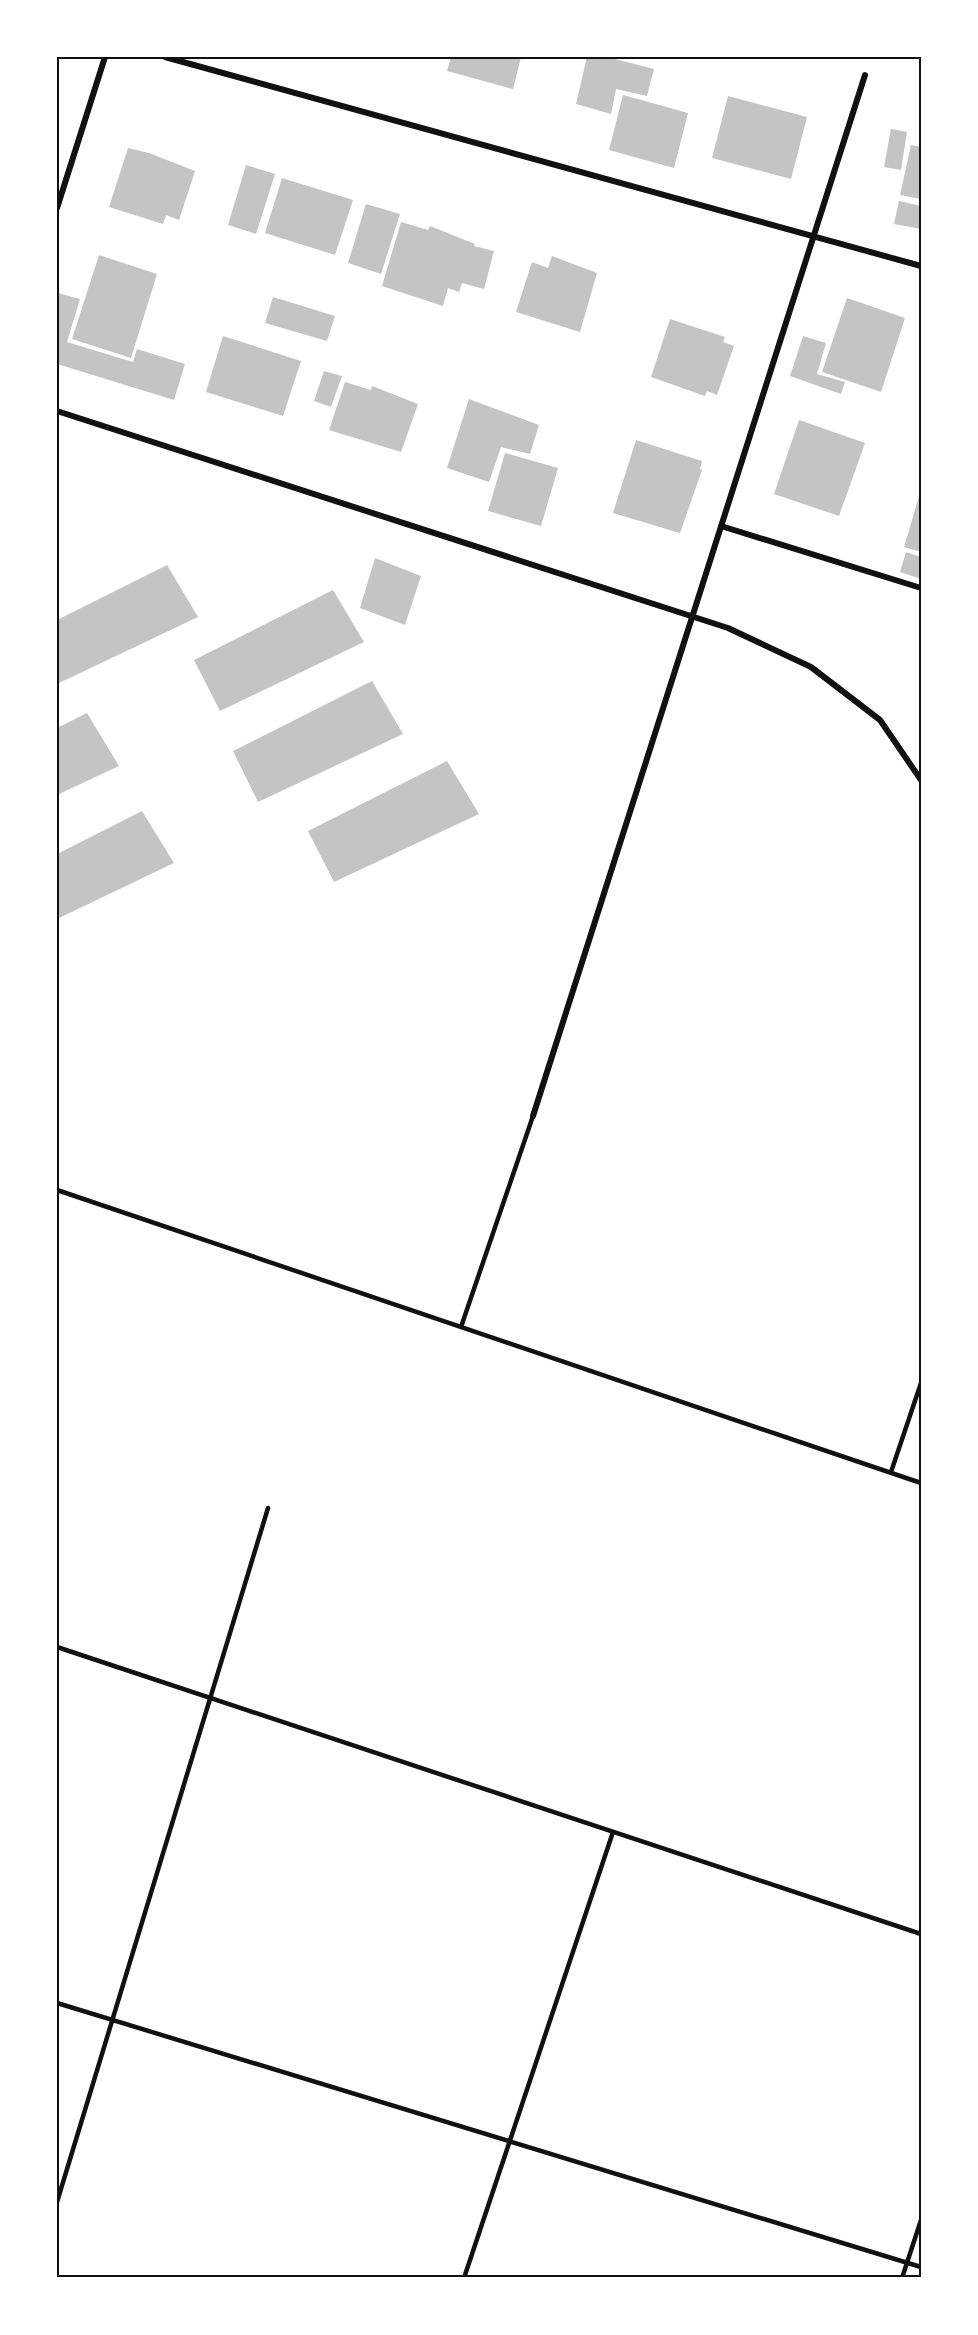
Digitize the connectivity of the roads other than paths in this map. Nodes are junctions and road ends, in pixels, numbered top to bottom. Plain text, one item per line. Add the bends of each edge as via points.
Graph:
1 (105, 57) edge
2 (165, 57) edge
3 (865, 75) dead end
4 (57, 207) edge
5 (813, 236) junction
6 (921, 266) edge
7 (57, 411) edge
8 (721, 526) junction
9 (921, 588) edge
10 (692, 617) junction
11 (921, 780) edge
12 (533, 1116) joint
13 (57, 1190) edge
14 (460, 1327) junction
15 (921, 1383) edge
16 (891, 1472) junction
17 (921, 1482) edge
18 (268, 1508) dead end
19 (57, 1647) edge
20 (210, 1698) junction
21 (613, 1832) junction
22 (921, 1934) edge
23 (57, 2003) edge
24 (112, 2020) junction
25 (510, 2142) junction
26 (57, 2202) edge
27 (921, 2220) edge
28 (907, 2263) junction
29 (921, 2267) edge
30 (464, 2278) edge
31 (902, 2278) edge

1 - 4 street
2 - 5 street
3 - 5 street
5 - 6 street
5 - 8 street
7 - 10 street
8 - 9 street
8 - 10 street
10 - 11 street via 728,628 811,668 880,720
10 - 12 street
12 - 14 lane
13 - 14 lane
14 - 16 lane
15 - 16 lane
16 - 17 lane
18 - 20 lane
19 - 20 lane
20 - 21 lane
20 - 24 lane
21 - 22 lane
21 - 25 lane
23 - 24 lane
24 - 25 lane
24 - 26 lane
25 - 28 lane
25 - 30 lane
27 - 28 lane
28 - 29 lane
28 - 31 lane

